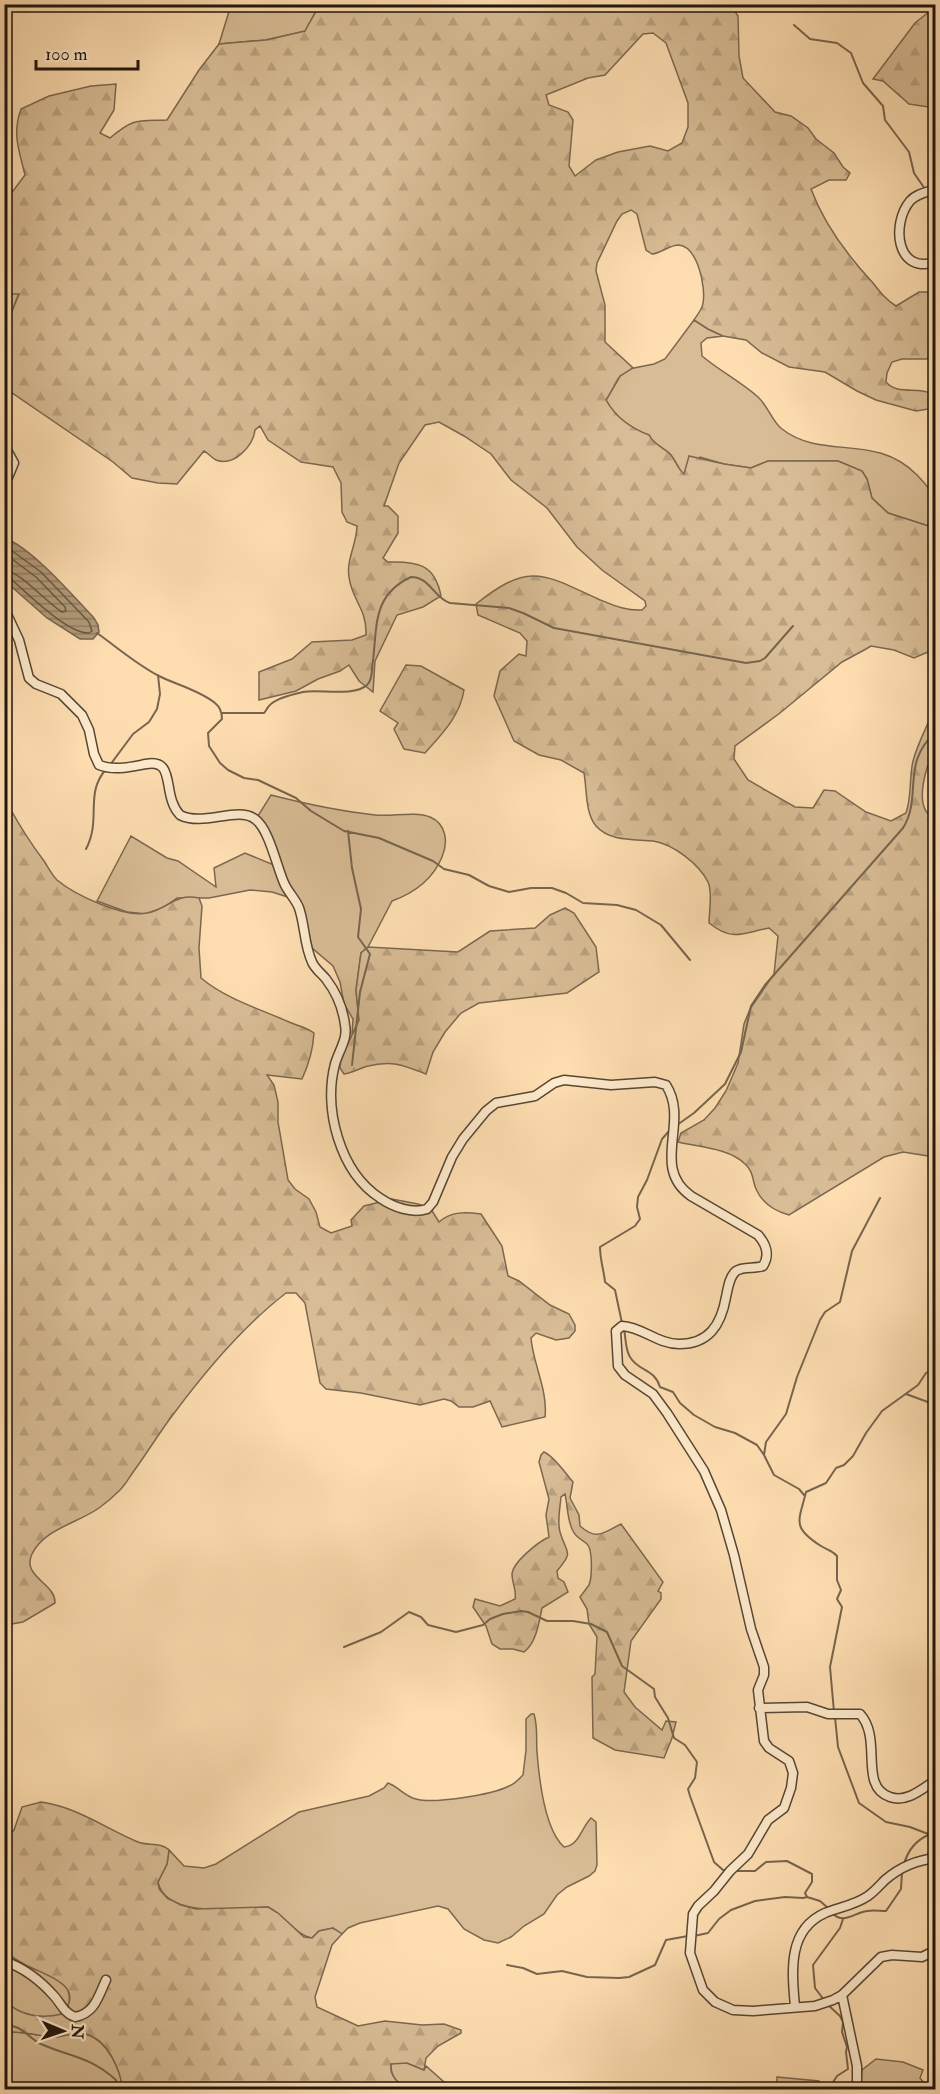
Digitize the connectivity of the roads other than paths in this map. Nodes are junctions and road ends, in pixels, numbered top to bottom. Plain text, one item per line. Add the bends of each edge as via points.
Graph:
1 (936, 189) edge
2 (936, 262) edge
3 (4, 445) edge
4 (4, 488) edge
5 (4, 608) edge
6 (759, 1708) junction
7 (936, 1780) edge
8 (936, 1858) edge
9 (936, 1946) edge
10 (4, 1961) edge
11 (106, 1980) dead end
12 (842, 1995) junction
13 (795, 2007) junction
14 (857, 2090) edge

1 - 2 street via 910,201 899,236 908,259 920,265
3 - 4 street via 14,463
5 - 6 street via 19,640 29,678 61,694 82,715 99,765 118,768 159,764 165,769 171,801 180,815 199,819 244,815 260,824 299,909 312,962 334,990 342,1011 346,1034 334,1072 333,1112 346,1161 371,1192 396,1207 427,1209 463,1139 486,1111 502,1101 530,1097 564,1080 666,1085 674,1106 670,1154 677,1183 691,1196 758,1235 766,1259 763,1266 734,1273 719,1319 706,1337 670,1344 635,1329 622,1326 616,1330 618,1366 653,1394 667,1413 704,1471 721,1510 764,1667 758,1690
6 - 7 street via 807,1707 828,1714 860,1714 872,1741 874,1783 892,1798 907,1798
6 - 13 street via 766,1745 789,1761 791,1788 784,1808 768,1820 748,1854 694,1911 690,1953 703,1990 715,2002 743,2011
8 - 13 street via 895,1872 865,1898 825,1913 803,1929 792,1969
9 - 12 street via 922,1957 881,1957
10 - 11 street via 34,1976 75,2017 94,2007
12 - 13 street via 824,2004
12 - 14 street

